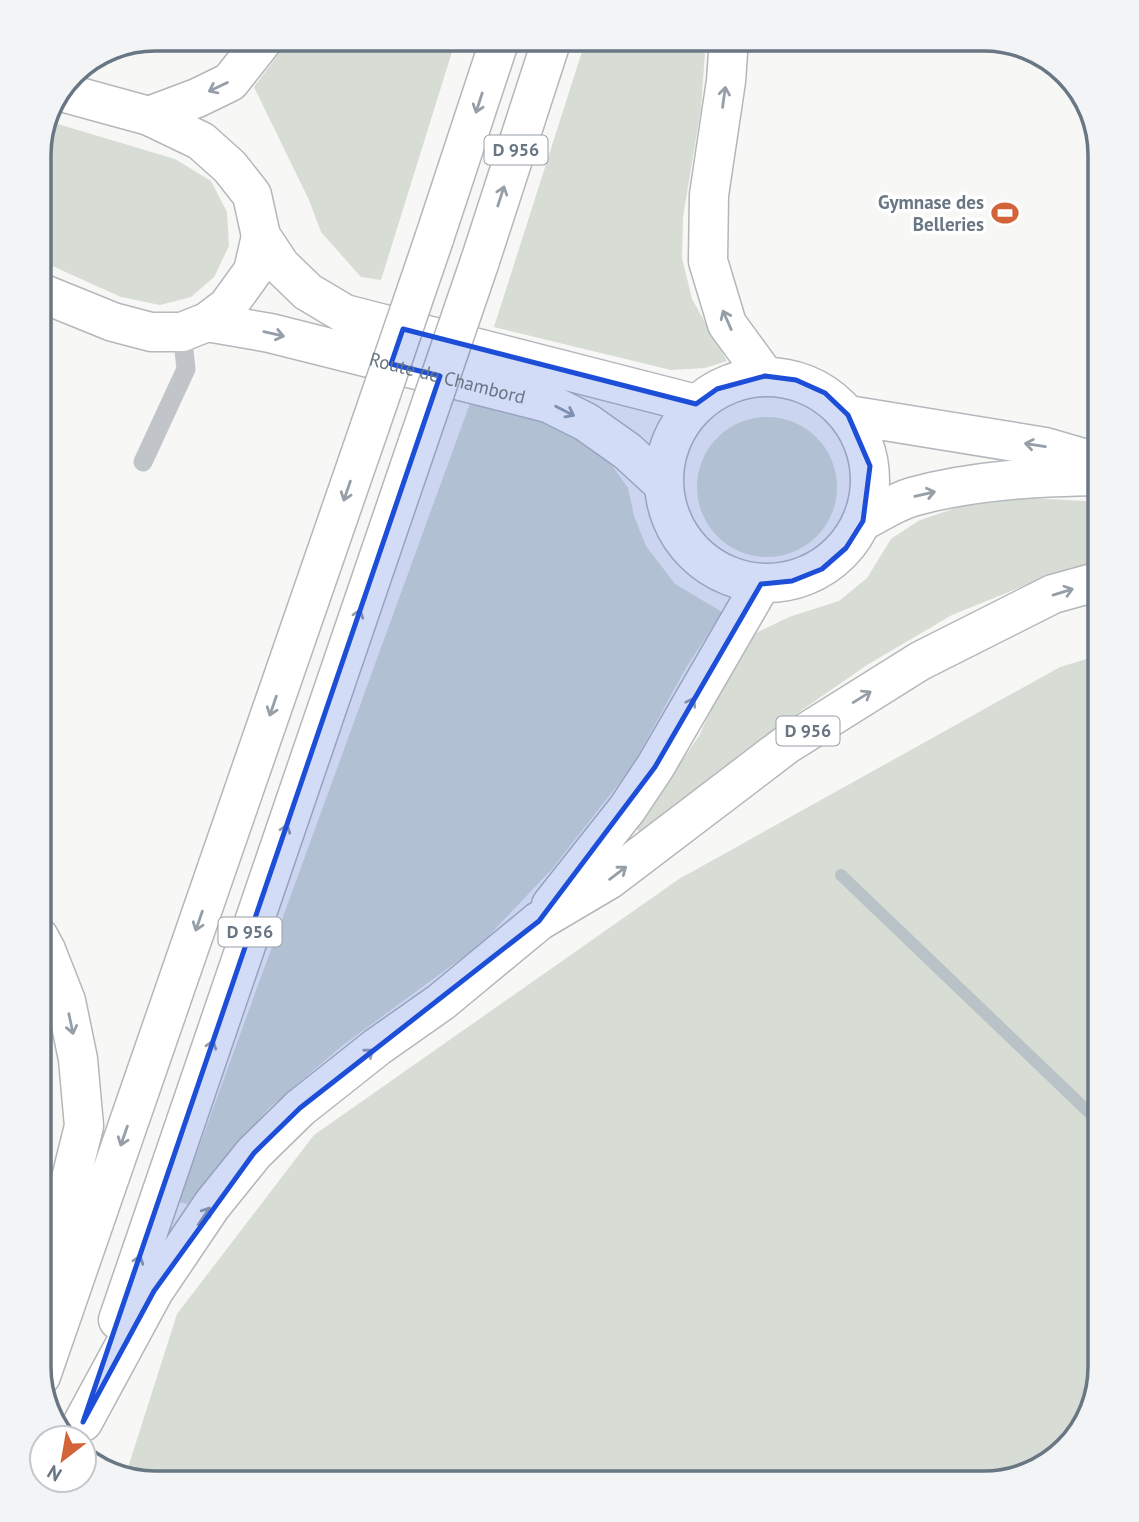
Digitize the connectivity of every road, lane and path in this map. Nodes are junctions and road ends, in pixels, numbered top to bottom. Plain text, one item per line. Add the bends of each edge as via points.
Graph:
1 (254, 51) edge
2 (496, 51) edge
3 (548, 51) edge
4 (728, 51) edge
5 (78, 90) edge
6 (149, 116) junction
7 (261, 236) junction
8 (51, 297) edge
9 (195, 327) junction
10 (765, 376) junction
11 (696, 404) junction
12 (848, 415) junction
13 (1088, 459) edge
14 (143, 462) dead end
15 (1088, 476) edge
16 (663, 484) junction
17 (863, 521) junction
18 (761, 584) junction
19 (1088, 585) edge
20 (539, 921) junction
21 (51, 962) edge
22 (51, 1273) edge
23 (51, 1347) edge
24 (83, 1424) edge
25 (84, 1424) edge

1 -> 6 main road via 230,82
2 -> 23 main road, D 956, bridge
24 -> 3 main road, D 956, bridge
10 -> 4 main road via 727,324 708,261 709,195
5 - 6 main road
6 - 7 main road via 201,141 230,167 252,195
7 - 9 main road via 253,271 227,307
7 - 11 main road via 281,266 308,292 345,314
8 - 9 main road, Route de Chambord via 151,332
9 - 14 lane via 186,369
9 -> 16 main road, Route de Chambord via 270,333 548,403 586,422
10 - 11 main road via 717,389
10 - 12 main road via 796,380 825,393
11 - 16 main road via 678,427 666,454
13 -> 12 main road via 1045,447
12 - 17 main road via 863,439 870,466 870,494
17 -> 15 main road via 909,498 979,482
16 - 18 main road via 668,514 682,541 713,568
17 - 18 main road via 846,548 822,569 792,581
20 -> 18 main road, D 956 via 655,767
20 -> 19 main road, D 956 via 610,879 786,745 920,661 1053,594
25 -> 20 main road, D 956 via 154,1291 254,1153 300,1108
21 -> 22 main road, D 956 via 66,1000 78,1059 84,1126

